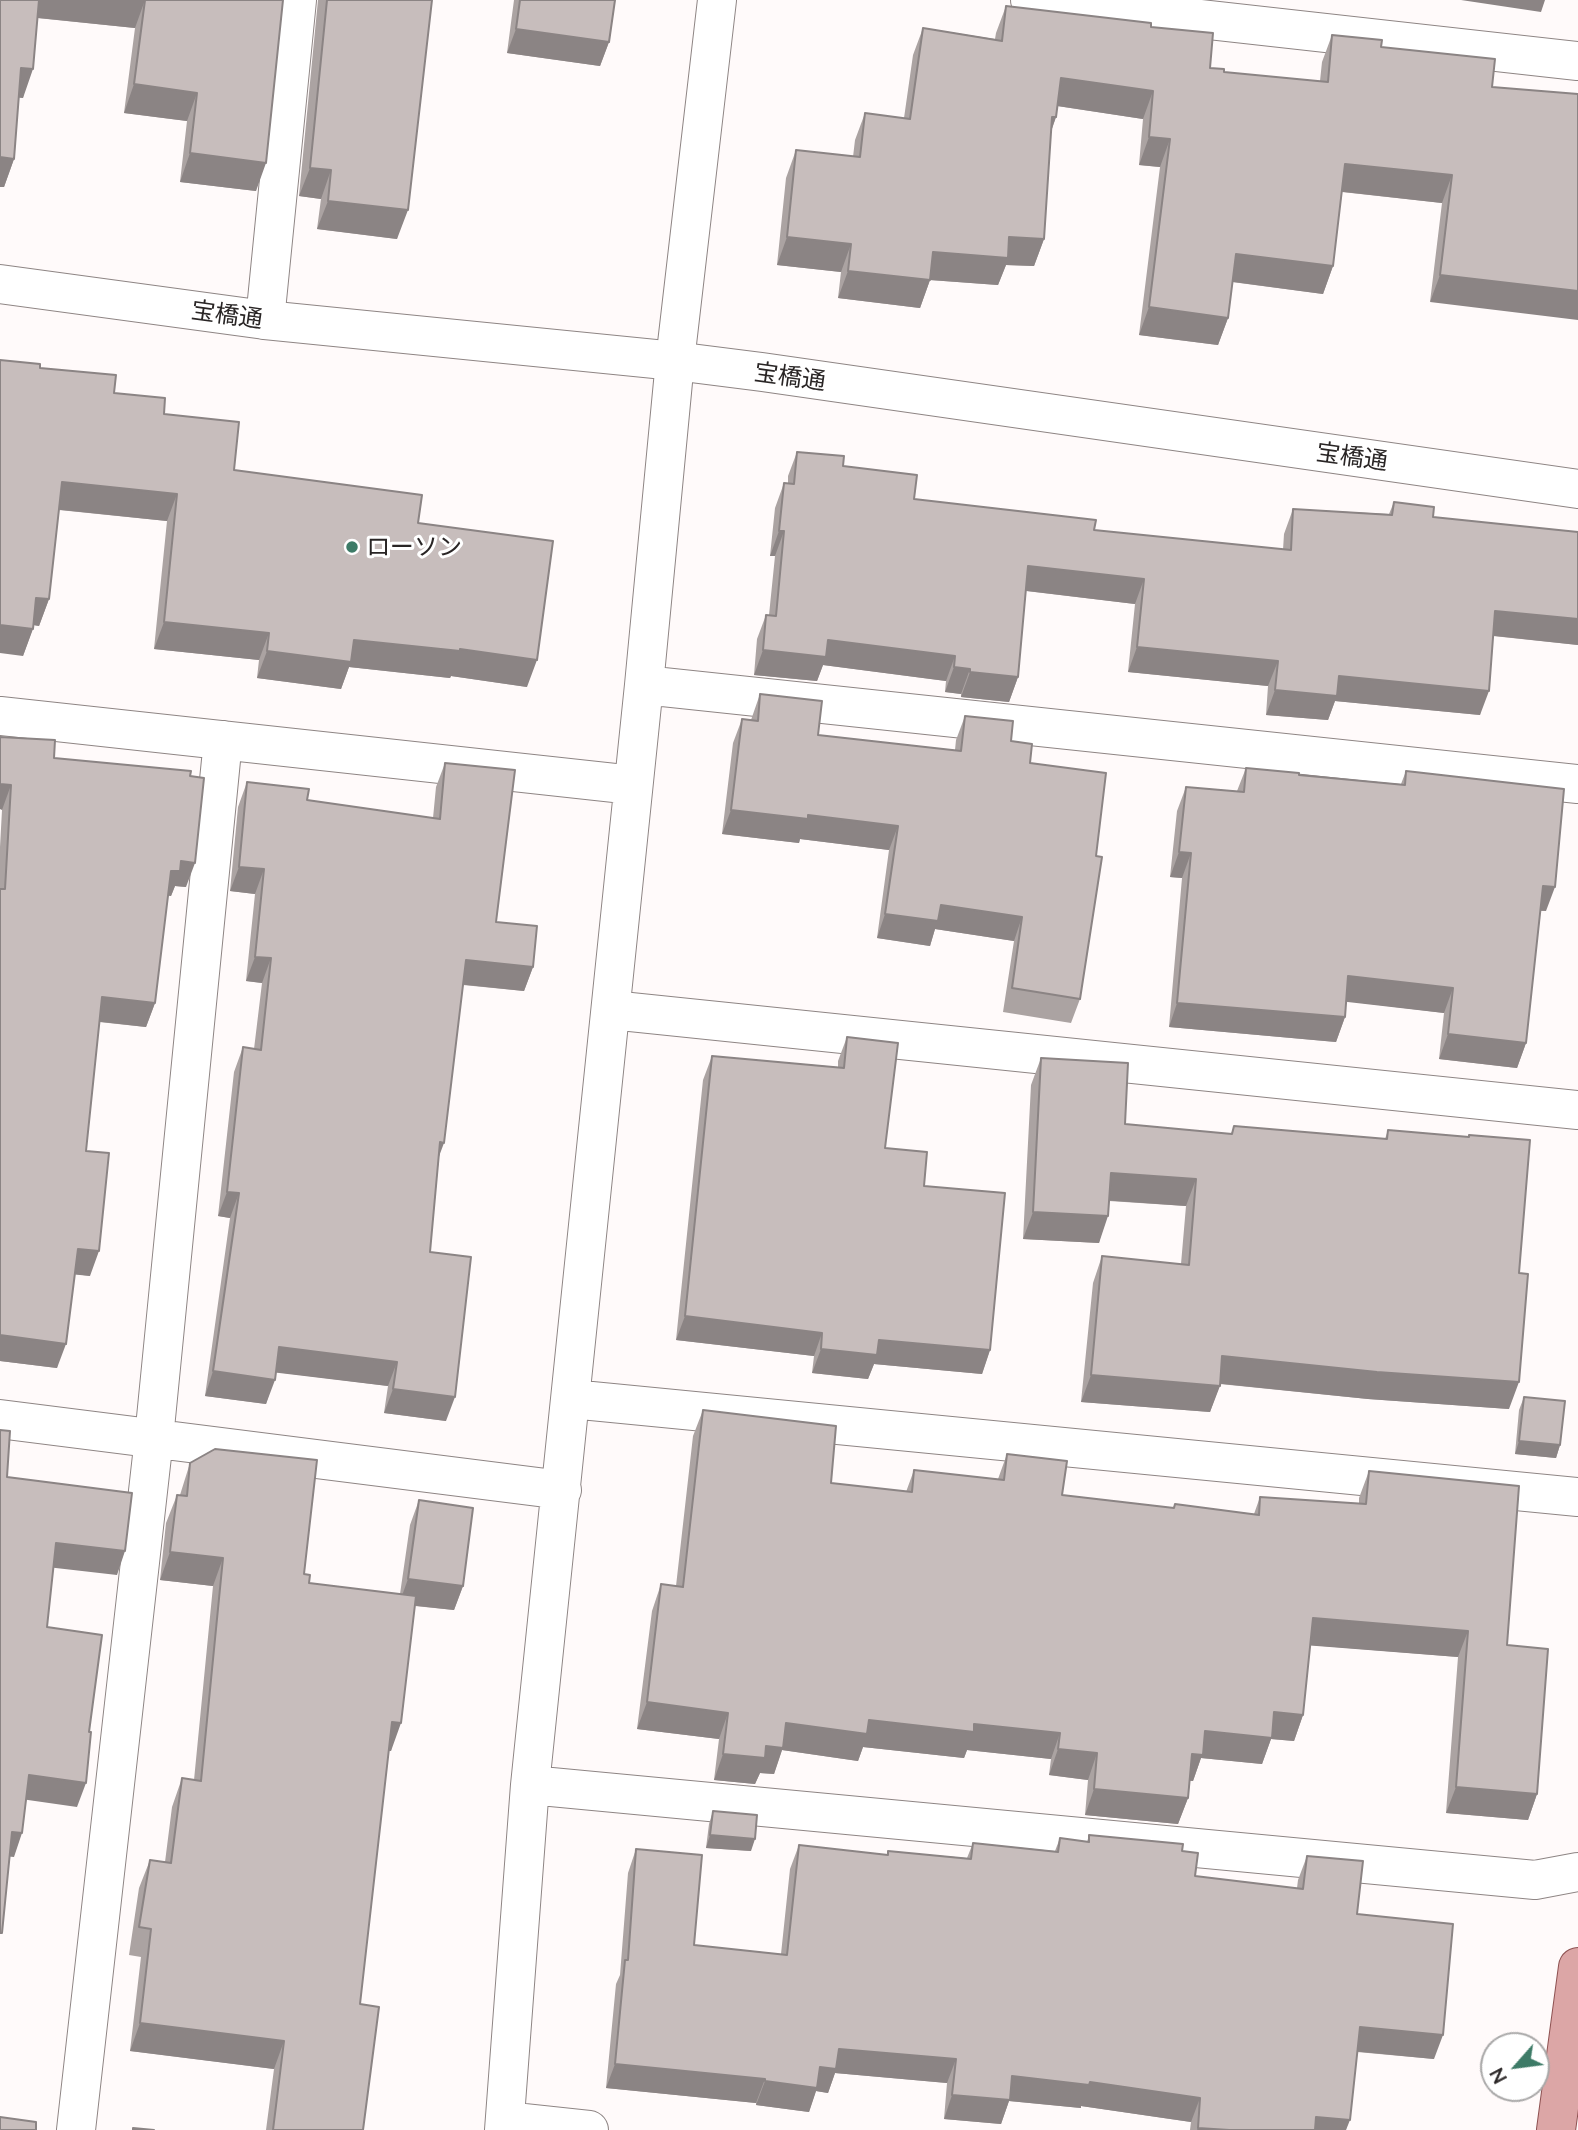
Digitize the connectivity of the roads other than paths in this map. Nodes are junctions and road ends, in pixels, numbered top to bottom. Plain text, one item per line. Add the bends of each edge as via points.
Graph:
1 (297, 0) edge
2 (717, 0) edge
3 (1030, 0) edge
4 (1578, 61) edge
5 (0, 284) edge
6 (265, 320) junction
7 (675, 361) junction
8 (1578, 489) edge
9 (644, 684) junction
10 (0, 716) edge
11 (223, 740) junction
12 (1578, 784) edge
13 (633, 785) junction
14 (611, 1010) junction
15 (1578, 1110) edge
16 (571, 1399) junction
17 (0, 1419) edge
18 (153, 1438) junction
19 (562, 1490) junction
20 (1578, 1497) edge
21 (530, 1784) junction
22 (1578, 1872) edge
23 (1578, 1967) edge
24 (504, 2125) edge
25 (76, 2130) edge
26 (589, 2130) edge
27 (1556, 2130) edge

1 - 6 street
2 - 7 street
3 - 4 street
5 - 6 street, 宝橋通
6 - 7 street, 宝橋通
7 - 8 street, 宝橋通
7 - 9 street
9 - 12 street
9 - 13 street
10 - 11 street
11 - 13 street
11 - 18 street
13 - 14 street
14 - 15 street
14 - 16 street
16 - 19 street
16 - 20 street
17 - 18 street
18 - 19 street
18 - 25 street
19 - 21 street
21 - 22 street via 1535,1880
21 - 24 street
23 - 27 main road
24 - 26 street

